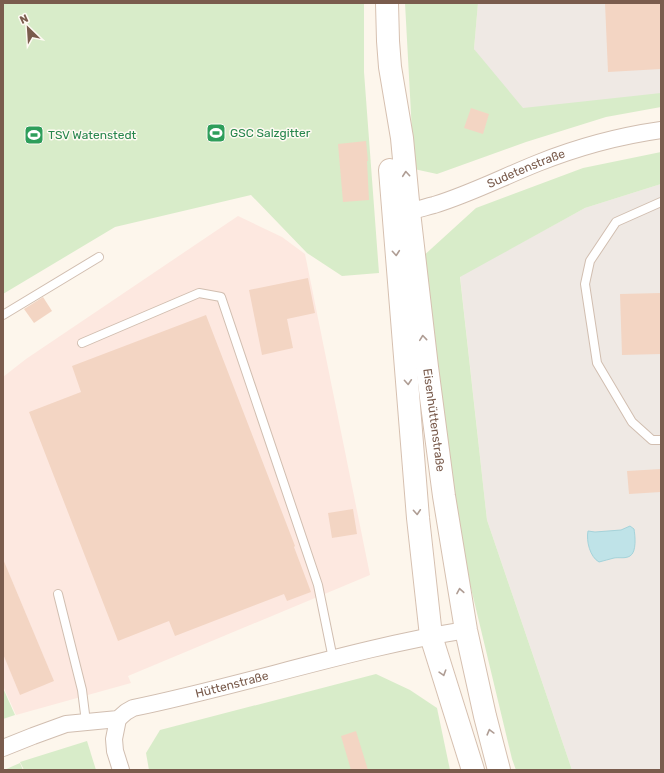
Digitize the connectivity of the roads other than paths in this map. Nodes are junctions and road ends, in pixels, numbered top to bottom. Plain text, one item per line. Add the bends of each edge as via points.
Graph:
1 (387, 3) edge
2 (661, 130) edge
3 (661, 202) edge
4 (401, 213) junction
5 (99, 257) dead end
6 (3, 315) edge
7 (82, 343) dead end
8 (661, 440) edge
9 (58, 594) dead end
10 (466, 630) junction
11 (431, 636) junction
12 (333, 659) junction
13 (118, 719) junction
14 (86, 722) junction
15 (3, 748) edge
16 (121, 770) edge
17 (473, 770) edge
18 (499, 770) edge

1 - 4 street, Eisenhüttenstraße via 390,67 402,138
2 - 4 street, Sudetenstraße via 588,146 451,200
3 - 8 lane via 616,222 590,261 585,284 597,363 632,422 652,440
10 -> 4 street, Eisenhüttenstraße
4 -> 11 street, Eisenhüttenstraße via 418,518
5 - 6 lane
7 - 12 lane via 199,293 221,298 318,585
9 - 14 lane via 82,690
10 - 11 street, Hüttenstraße
18 -> 10 street, Eisenhüttenstraße
11 - 12 street, Hüttenstraße
11 -> 17 street, Eisenhüttenstraße
12 - 13 street, Hüttenstraße via 133,708
13 - 14 street, Hüttenstraße
13 - 16 street via 114,739
14 - 15 street, Hüttenstraße via 66,724

